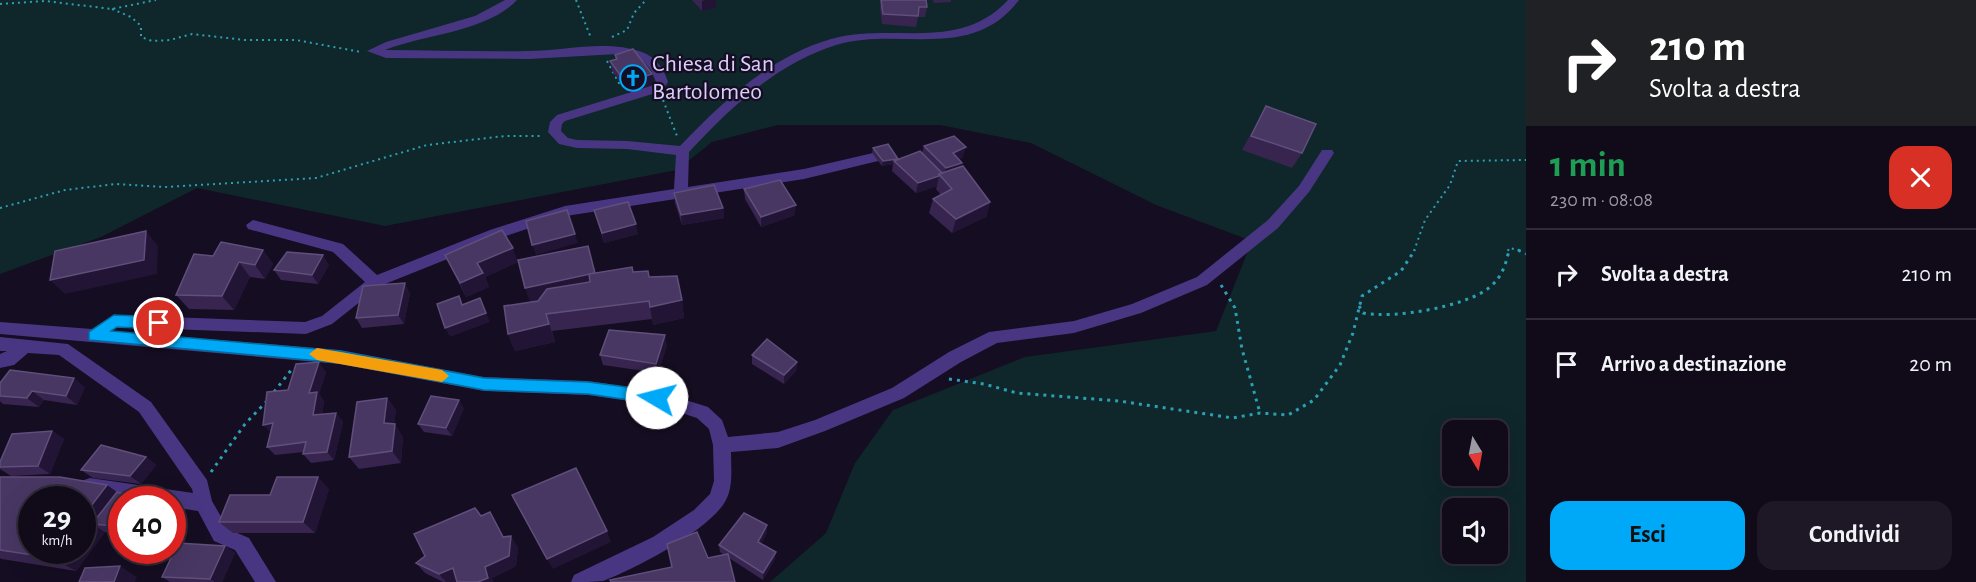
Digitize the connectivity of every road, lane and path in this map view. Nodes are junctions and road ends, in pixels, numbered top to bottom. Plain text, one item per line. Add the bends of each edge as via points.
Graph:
1 (156, 0) edge
2 (512, 0) edge
3 (576, 0) edge
4 (646, 0) edge
5 (1014, 0) edge
6 (0, 4) edge
7 (112, 9) junction
8 (373, 51) junction
9 (610, 51) junction
10 (658, 88) junction
11 (628, 99) junction
12 (557, 136) junction
13 (684, 151) junction
14 (1327, 153) dead end
15 (873, 158) dead end
16 (1526, 160) edge
17 (681, 193) junction
18 (0, 208) edge
19 (253, 225) dead end
20 (1526, 254) edge
21 (1208, 276) junction
22 (375, 282) junction
23 (1359, 306) junction
24 (0, 328) edge
25 (94, 336) junction
26 (0, 344) edge
27 (25, 346) junction
28 (304, 353) junction
29 (0, 361) edge
30 (927, 375) junction
31 (1260, 413) junction
32 (722, 446) junction
33 (78, 486) edge
34 (202, 494) junction
35 (266, 582) edge
36 (581, 582) edge

1 - 7 path
2 - 8 street via 497,12 449,30 393,42
3 - 9 path via 593,47
4 - 9 path via 627,30 608,40
5 - 13 street via 991,24 972,31 835,41 775,67 729,104
6 - 7 path via 45,1
7 - 8 path via 131,17 141,26 141,37 152,42 192,34 296,40 358,52
8 - 9 street via 527,55
9 - 10 street via 640,55 659,69 662,82
9 - 11 path via 606,58
10 - 11 street
10 - 13 path
11 - 12 street via 561,118 553,128
12 - 13 street via 576,144
12 - 18 path via 505,136 427,145 316,178 165,188 116,184 65,190
13 - 17 street
14 - 21 street via 1304,189 1273,224
15 - 17 street via 804,174
16 - 23 path via 1458,161 1452,184 1420,232 1417,252 1400,272 1362,296
17 - 22 street via 565,211
19 - 22 street via 338,248
20 - 23 path via 1509,248 1508,263 1499,277 1485,292 1465,302 1387,316 1363,313
21 - 30 street via 1136,309 1074,327 995,337
21 - 31 path via 1225,287 1235,308
22 - 25 street via 327,320 306,328 114,321
23 - 31 path via 1340,365 1314,400 1288,415
24 - 25 street
25 - 28 street
26 - 27 street
27 - 29 street via 8,360
27 - 34 street via 62,349 145,407
28 - 32 street via 484,384 588,388 657,398 702,412 716,425
28 - 34 path via 245,424
30 - 31 path via 1017,393 1119,401 1233,418
30 - 32 street via 898,393 778,440
32 - 36 street via 723,481 717,499 700,516 660,543
33 - 34 street
34 - 35 street via 221,535 242,544

